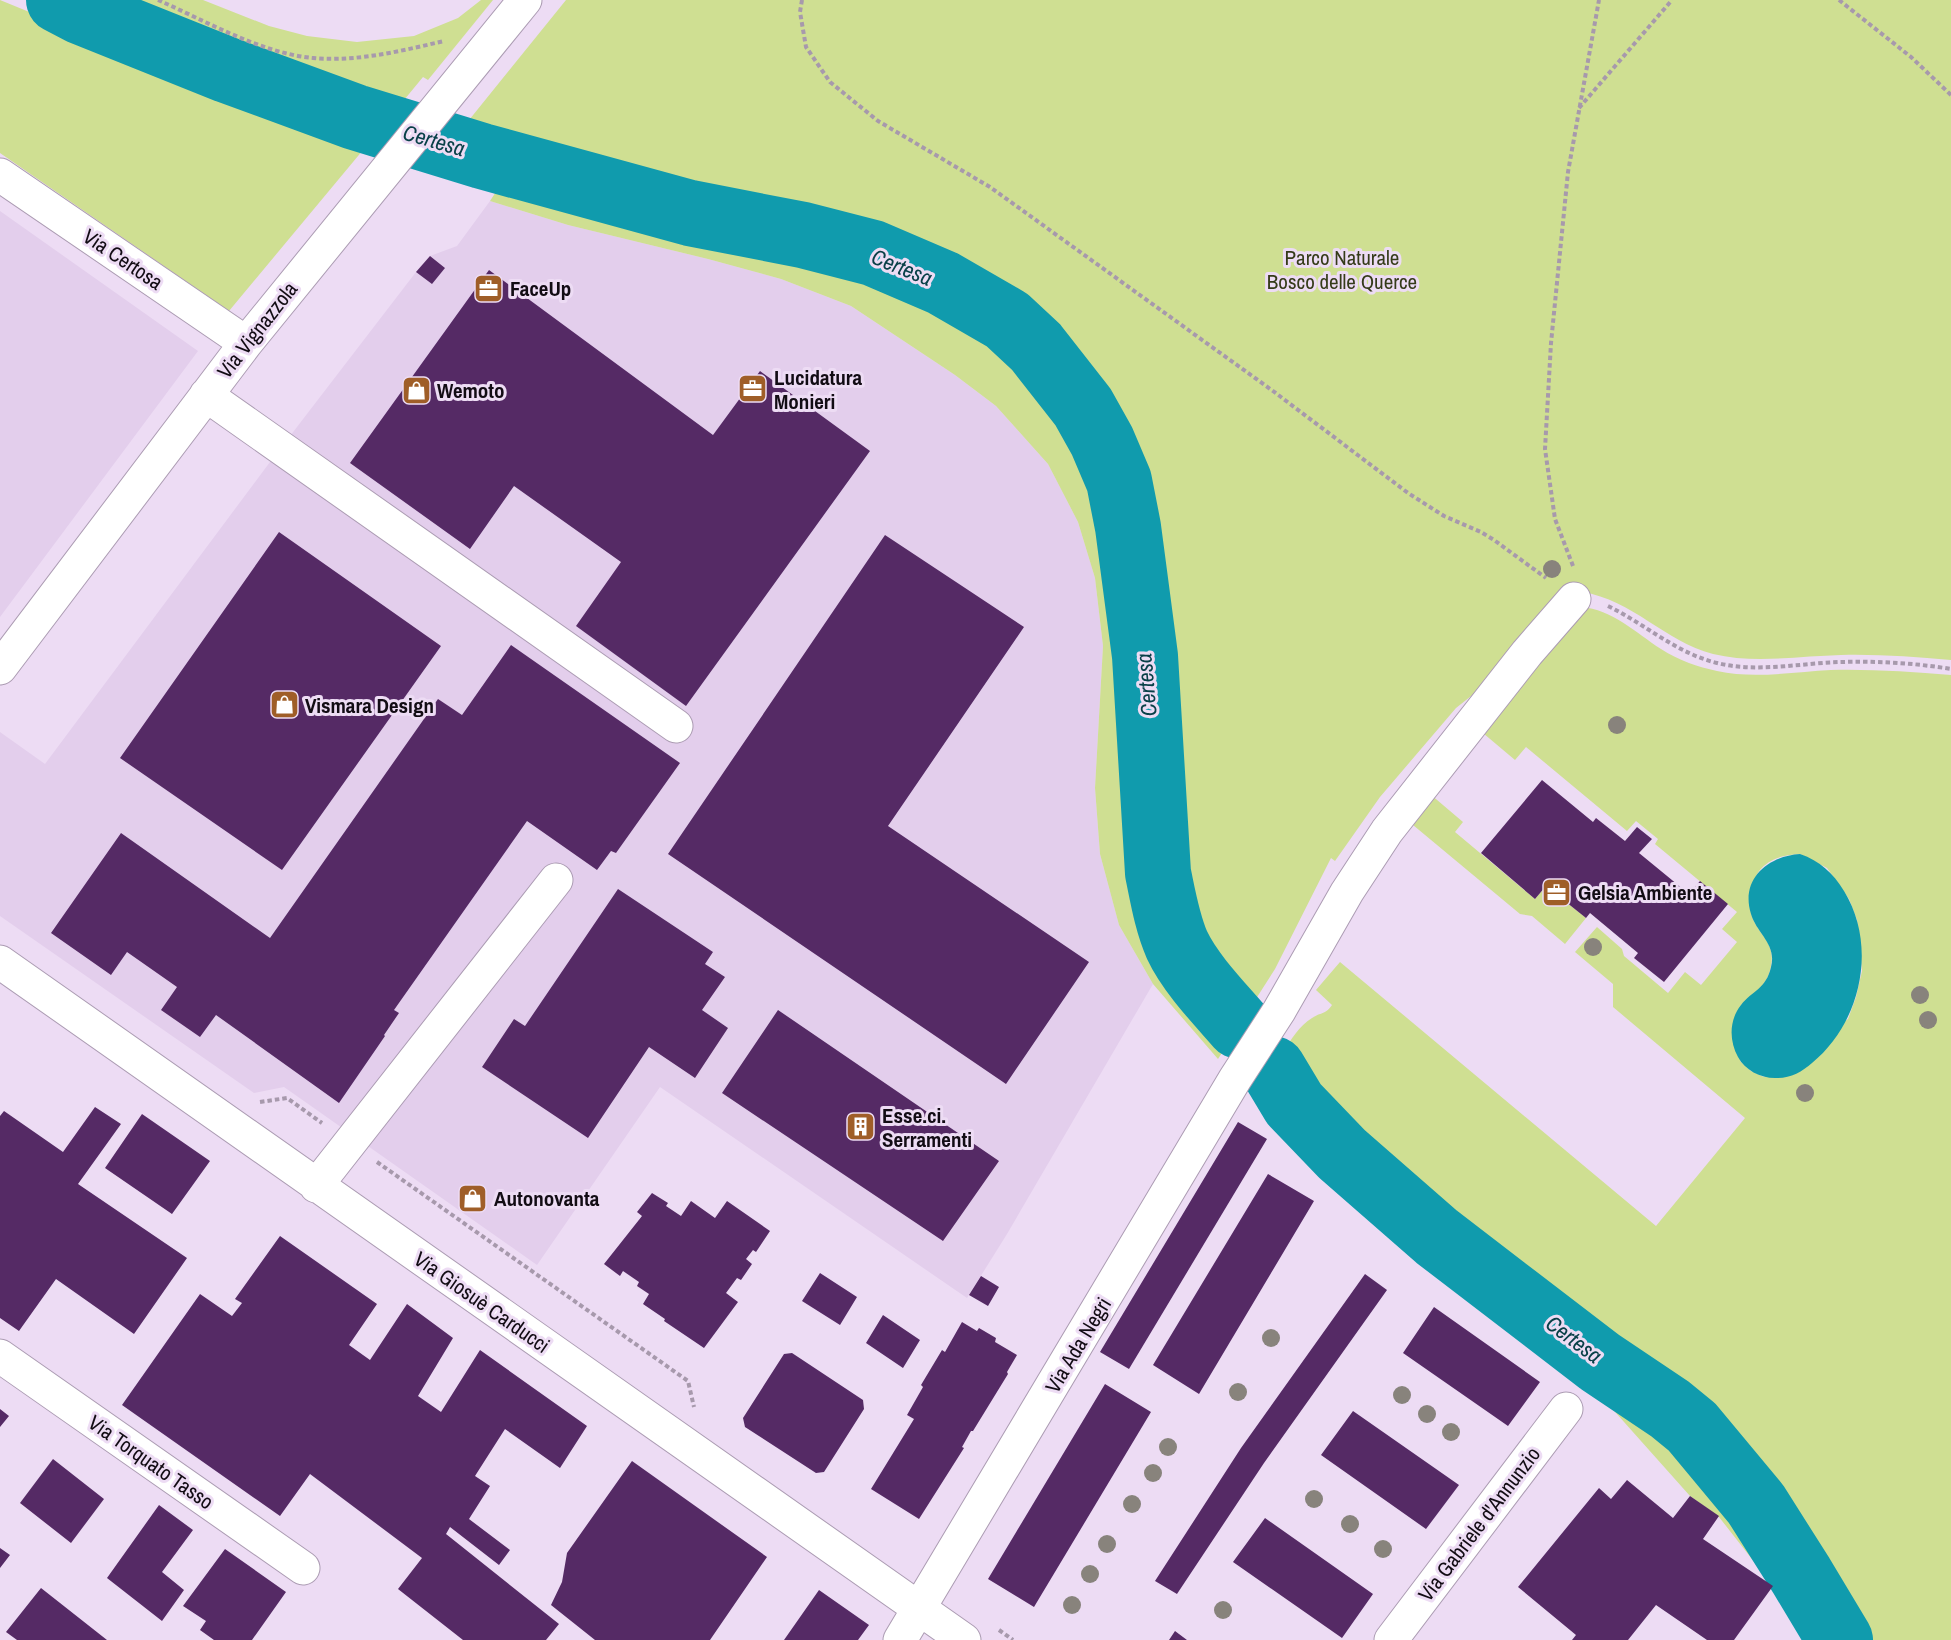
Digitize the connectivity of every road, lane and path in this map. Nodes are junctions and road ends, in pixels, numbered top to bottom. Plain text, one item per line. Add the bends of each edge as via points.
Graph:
1 (158, 0) edge
2 (525, 0) edge
3 (802, 0) edge
4 (1599, 0) edge
5 (1672, 0) edge
6 (1839, 0) edge
7 (498, 33) junction
8 (1951, 95) edge
9 (1578, 108) junction
10 (0, 175) edge
11 (246, 343) junction
12 (206, 395) junction
13 (1574, 599) junction
14 (4, 655) edge
15 (1951, 669) edge
16 (676, 726) dead end
17 (556, 880) dead end
18 (0, 962) edge
19 (254, 1103) dead end
20 (350, 1143) junction
21 (316, 1186) junction
22 (0, 1356) edge
23 (1566, 1409) dead end
24 (696, 1415) dead end
25 (303, 1568) dead end
26 (920, 1609) junction
27 (995, 1628) dead end
28 (900, 1640) edge
29 (964, 1640) edge
30 (1013, 1640) edge
31 (1391, 1640) edge

1 - 7 path via 269,49 312,58 393,53
2 - 7 street, Via Vignazzola
3 - 13 path via 800,12 806,47 831,82 878,121 990,187 1408,493 1494,540
4 - 9 path
5 - 9 path
6 - 8 path via 1911,57
7 - 11 street, Via Vignazzola
9 - 13 path via 1551,343 1545,448 1555,519 1573,567
10 - 11 street, Via Certosa
11 - 12 street, Via Vignazzola
12 - 14 street, Via Vignazzola
12 - 16 street
13 - 15 path via 1604,604 1681,650 1719,663 1745,667 1896,663
13 - 26 street, Via Ada Negri via 1387,831 1347,892
17 - 20 street
18 - 21 street, Via Giosuè Carducci
19 - 20 path via 287,1098
20 - 21 street
20 - 24 path via 688,1382
21 - 26 street, Via Giosuè Carducci
22 - 25 street, Via Torquato Tasso
23 - 31 street, Via Gabriele d'Annunzio
26 - 28 street, Via Ada Negri
26 - 29 street, Via Giosuè Carducci
27 - 30 path

